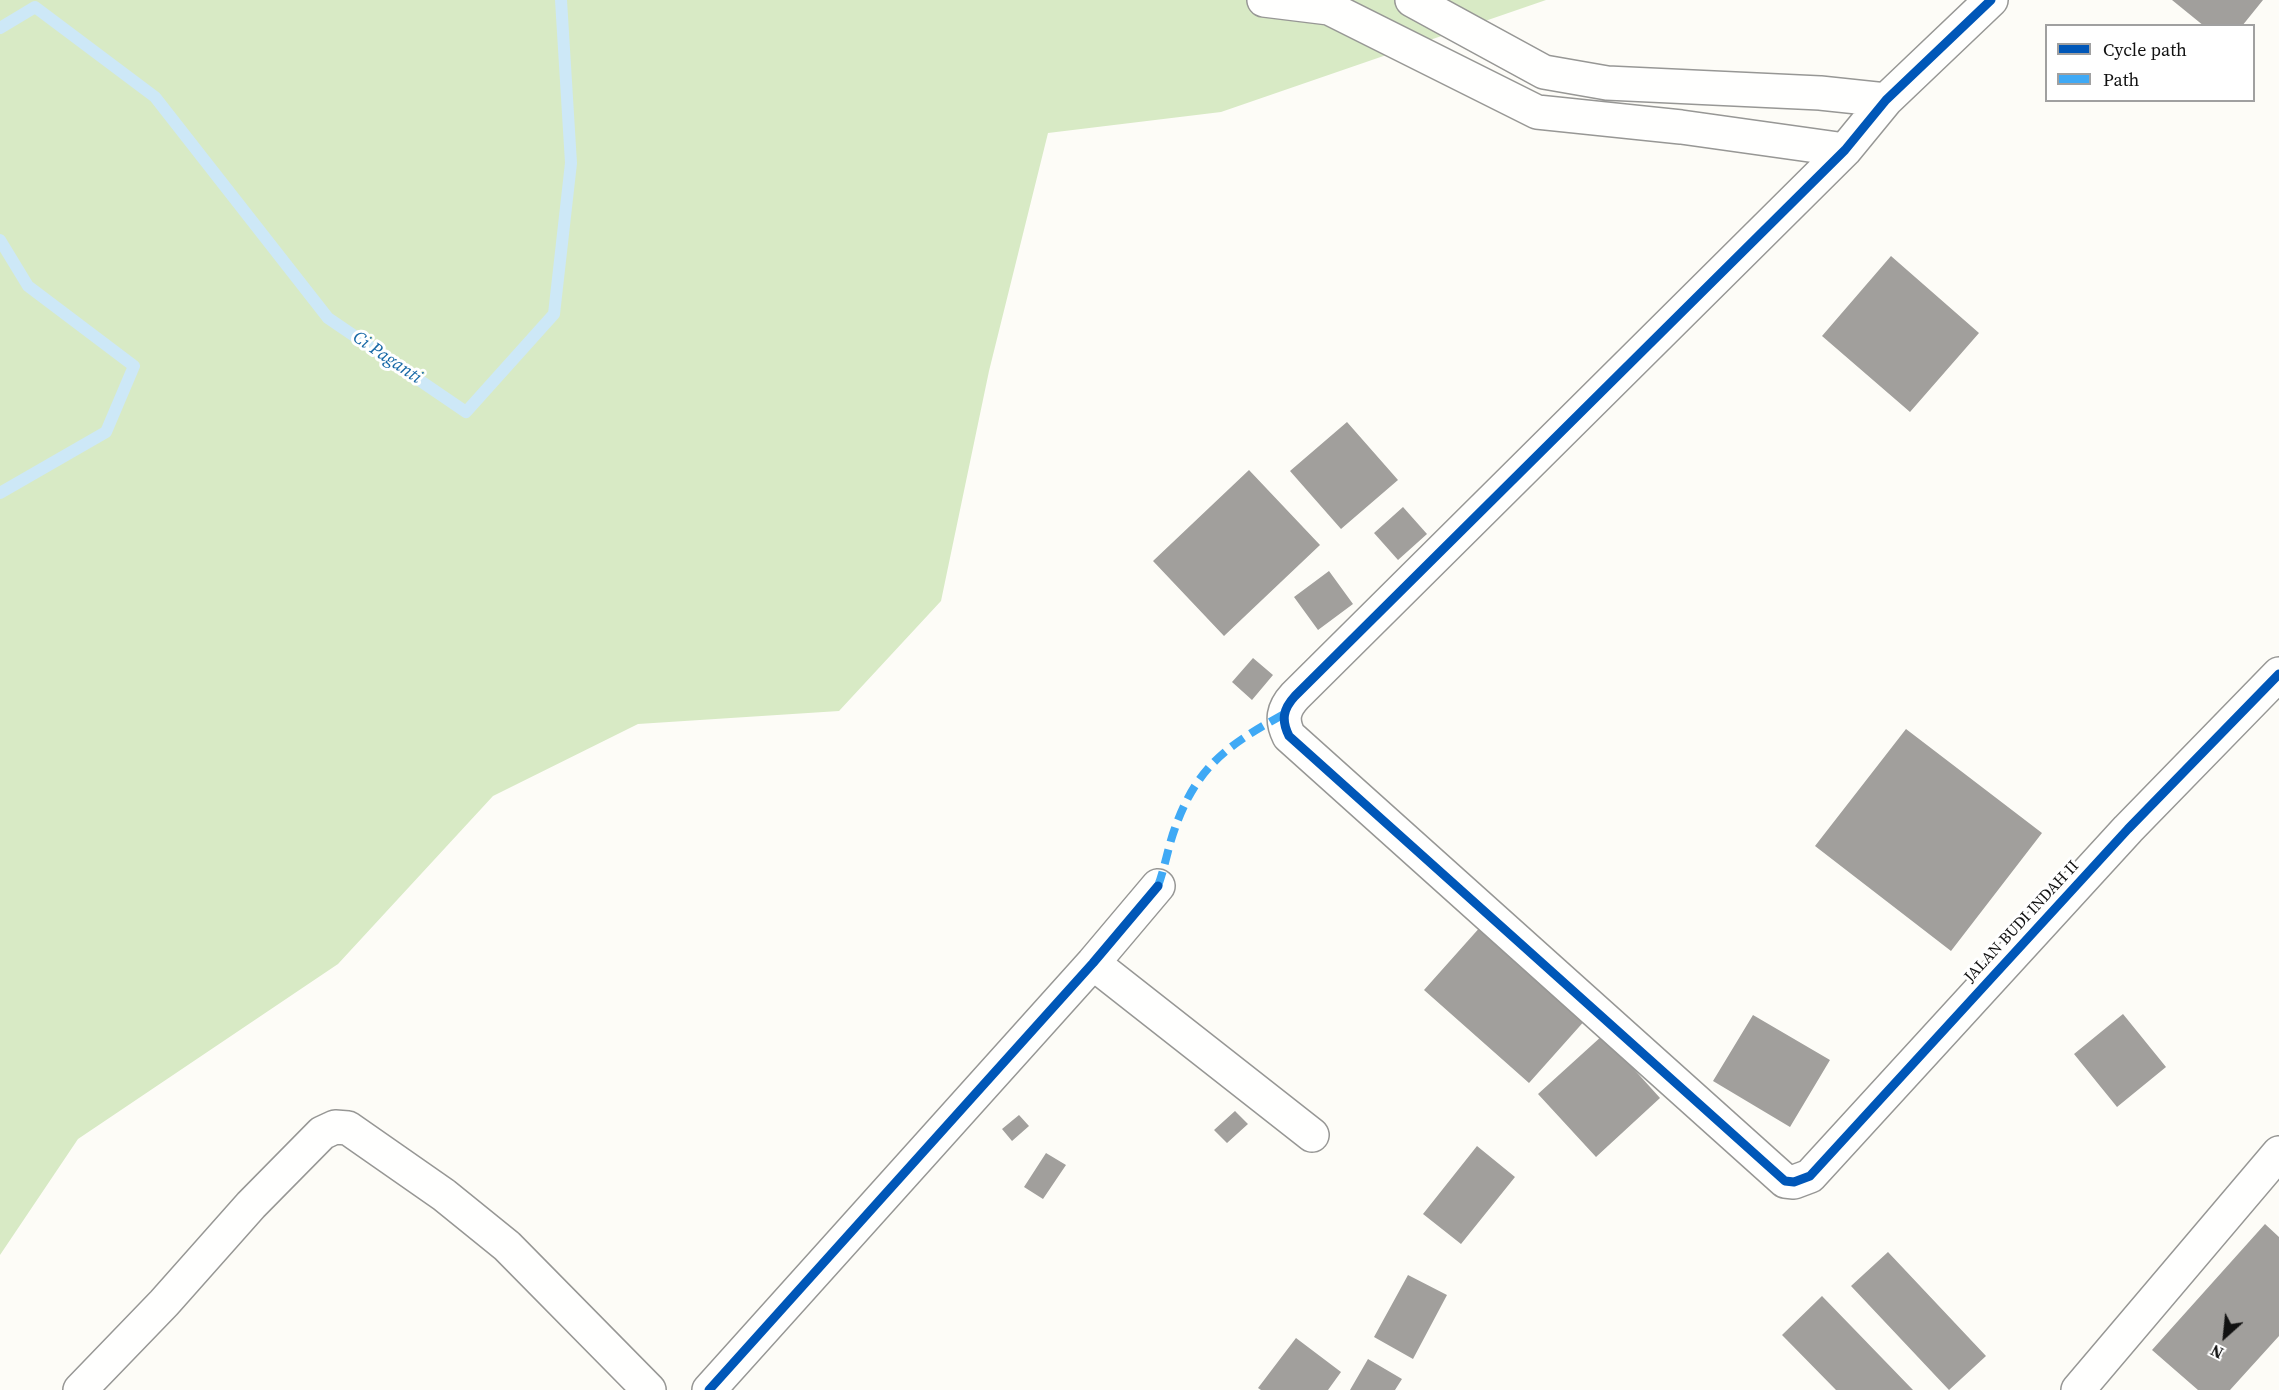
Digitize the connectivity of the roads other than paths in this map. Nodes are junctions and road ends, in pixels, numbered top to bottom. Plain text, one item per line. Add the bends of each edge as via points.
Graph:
1 (1264, 0) edge
2 (1412, 0) edge
3 (1991, 0) edge
4 (1886, 100) junction
5 (1845, 150) junction
6 (2279, 674) edge
7 (1158, 886) dead end
8 (1093, 963) junction
9 (1312, 1135) dead end
10 (2279, 1153) edge
11 (80, 1390) edge
12 (648, 1390) edge
13 (709, 1390) edge
14 (2078, 1390) edge

1 - 5 street via 1329,8 1537,112
2 - 4 street via 1544,72 1607,83
3 - 4 street
4 - 5 street
5 - 6 street, JALAN BUDI INDAH II via 1287,705 1283,723 1288,736 1785,1181 1794,1182 1810,1176 2128,829
7 - 8 street
8 - 9 street
8 - 13 street
10 - 14 street
11 - 12 street via 251,1205 322,1133 334,1126 348,1128 444,1195 507,1246

